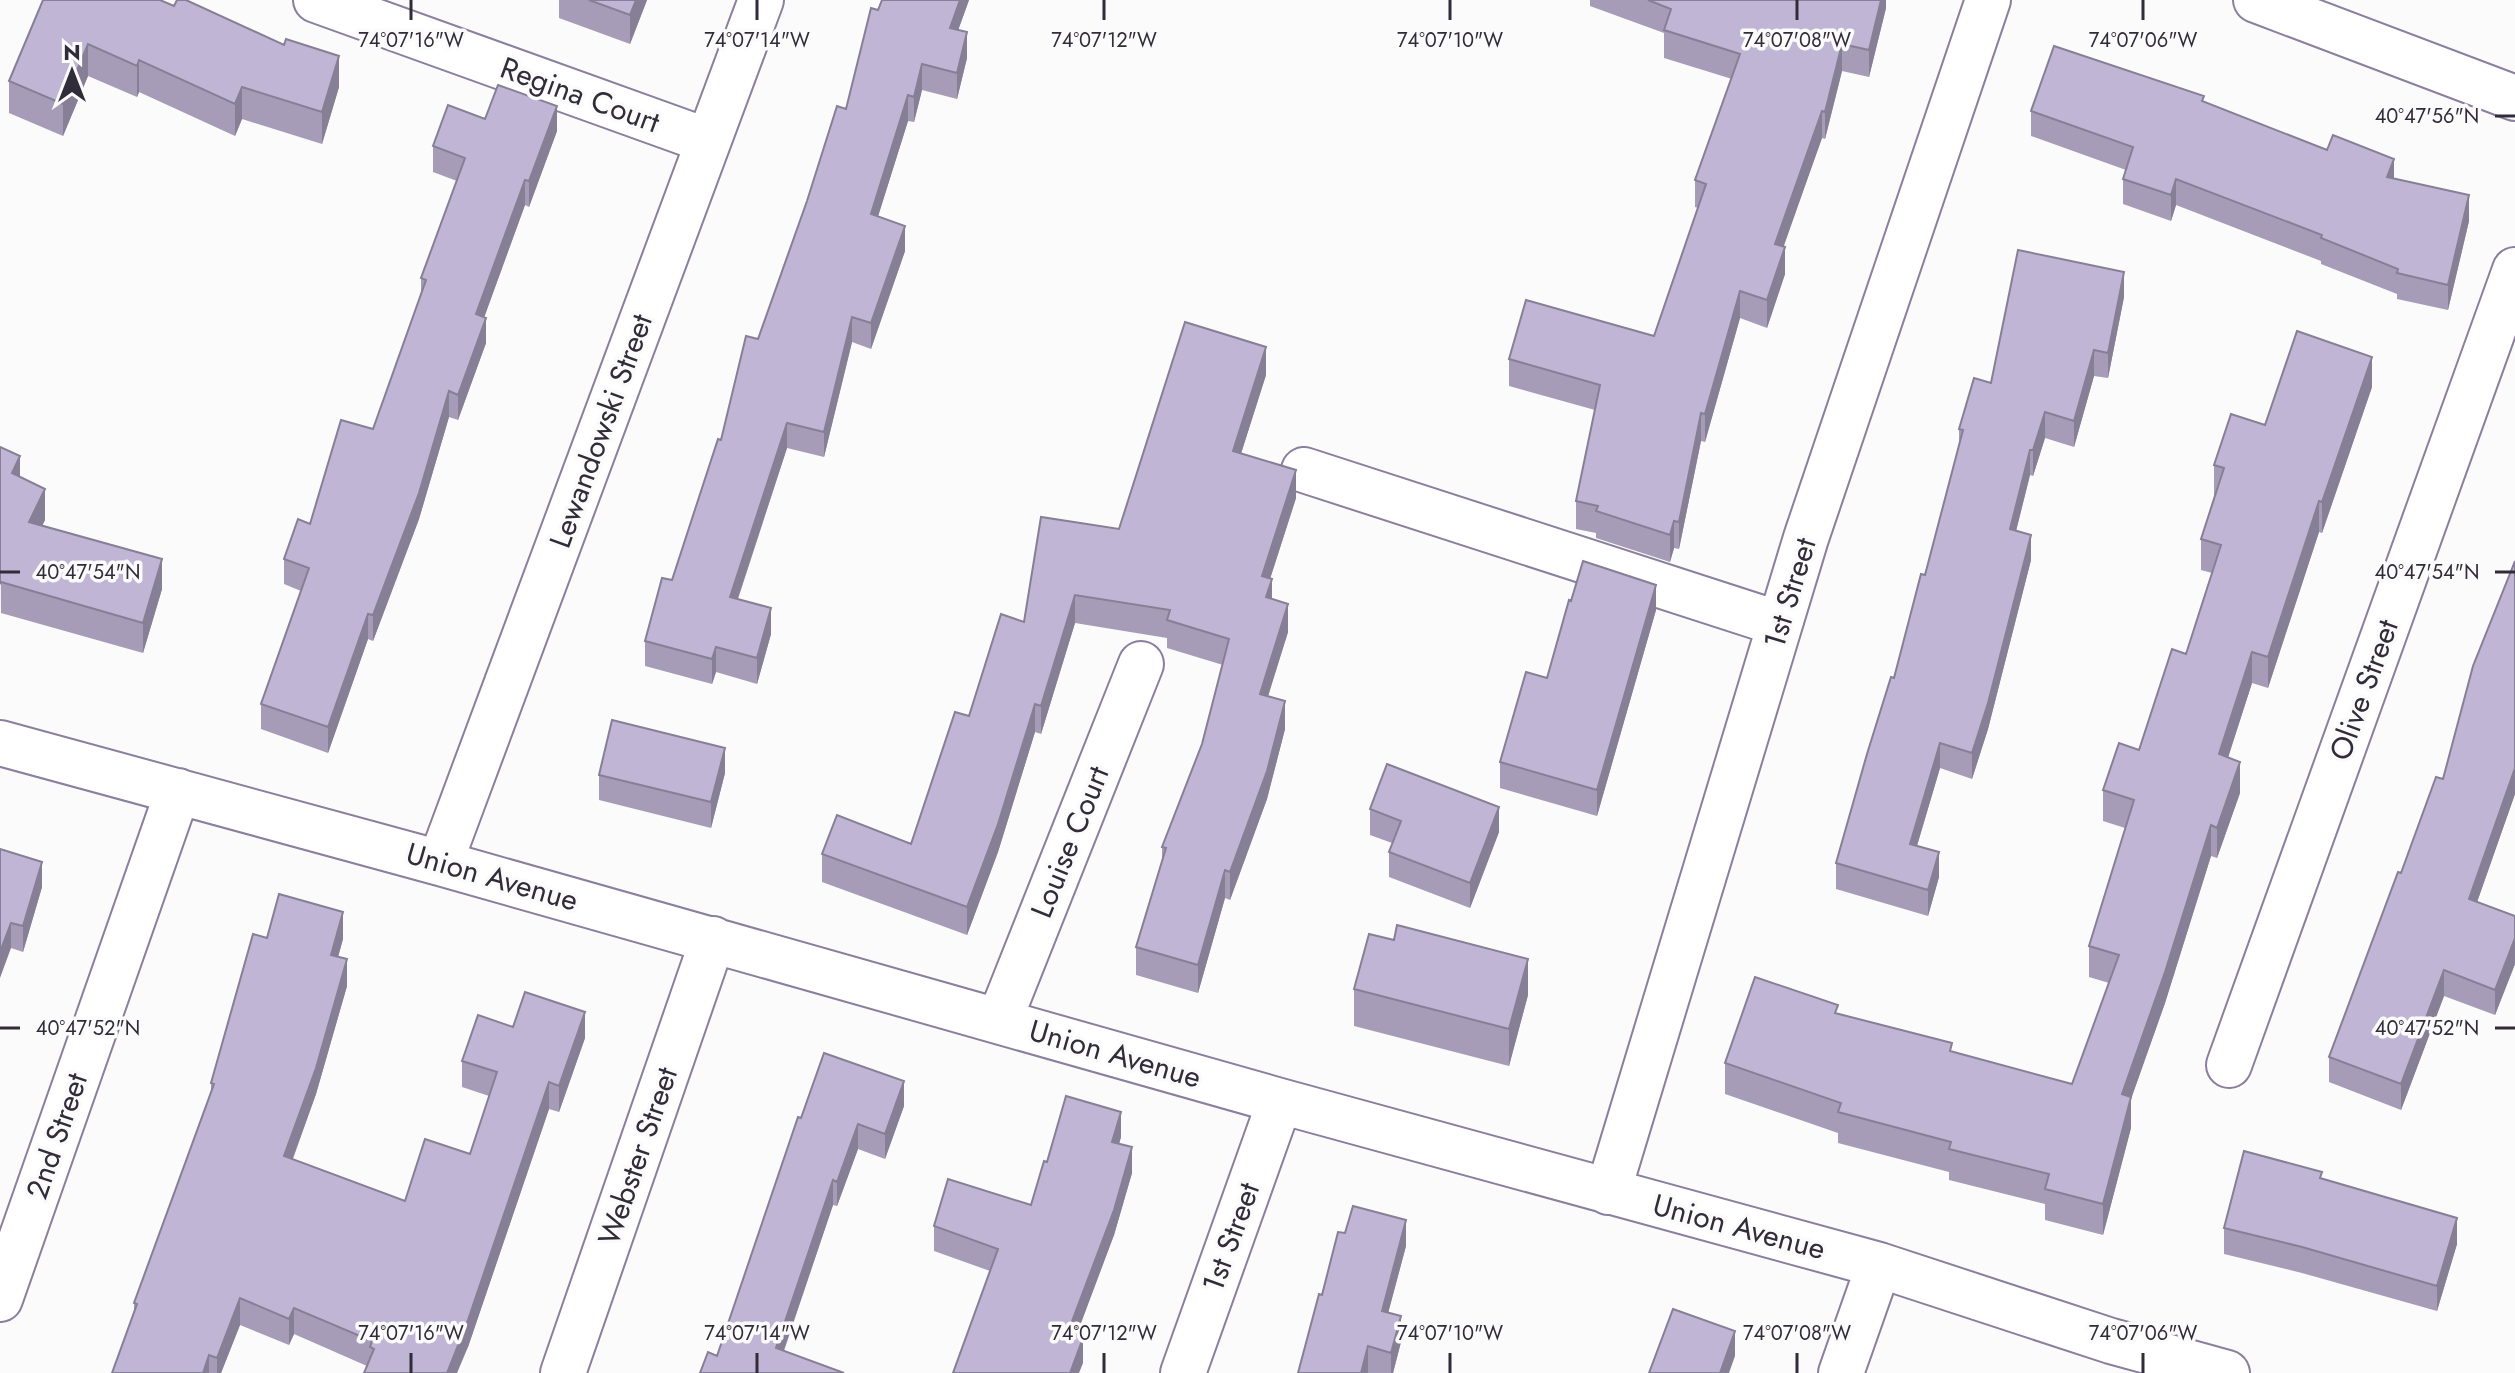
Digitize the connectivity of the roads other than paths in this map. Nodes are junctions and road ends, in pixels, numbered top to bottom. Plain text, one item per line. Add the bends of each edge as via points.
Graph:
1 (316, 0) edge
2 (761, 0) edge
3 (1988, 0) edge
4 (2256, 0) edge
5 (2515, 98) edge
6 (708, 141) junction
7 (2515, 270) edge
8 (1304, 470) dead end
9 (1780, 624) junction
10 (1141, 664) dead end
11 (0, 743) edge
12 (178, 791) junction
13 (440, 863) junction
14 (713, 939) junction
15 (999, 1021) junction
16 (2229, 1065) dead end
17 (1280, 1101) junction
18 (1608, 1192) junction
19 (1879, 1265) junction
20 (0, 1299) edge
21 (563, 1373) edge
22 (1183, 1373) edge
23 (1841, 1373) edge
24 (2227, 1373) edge

1 - 6 street, Regina Court
2 - 6 street, Lewandowski Street
3 - 9 street, 1st Street
4 - 5 street
6 - 13 street, Lewandowski Street
7 - 16 street, Olive Street
8 - 9 street
9 - 18 street, 1st Street
10 - 15 street, Louise Court
11 - 12 street, Union Avenue
12 - 13 street, Union Avenue
12 - 20 street, 2nd Street
13 - 14 street, Union Avenue
14 - 15 street, Union Avenue
14 - 21 street, Webster Street
15 - 17 street, Union Avenue
17 - 18 street, Union Avenue
17 - 22 street, 1st Street
18 - 19 street, Union Avenue
19 - 23 street
19 - 24 street, Union Avenue

